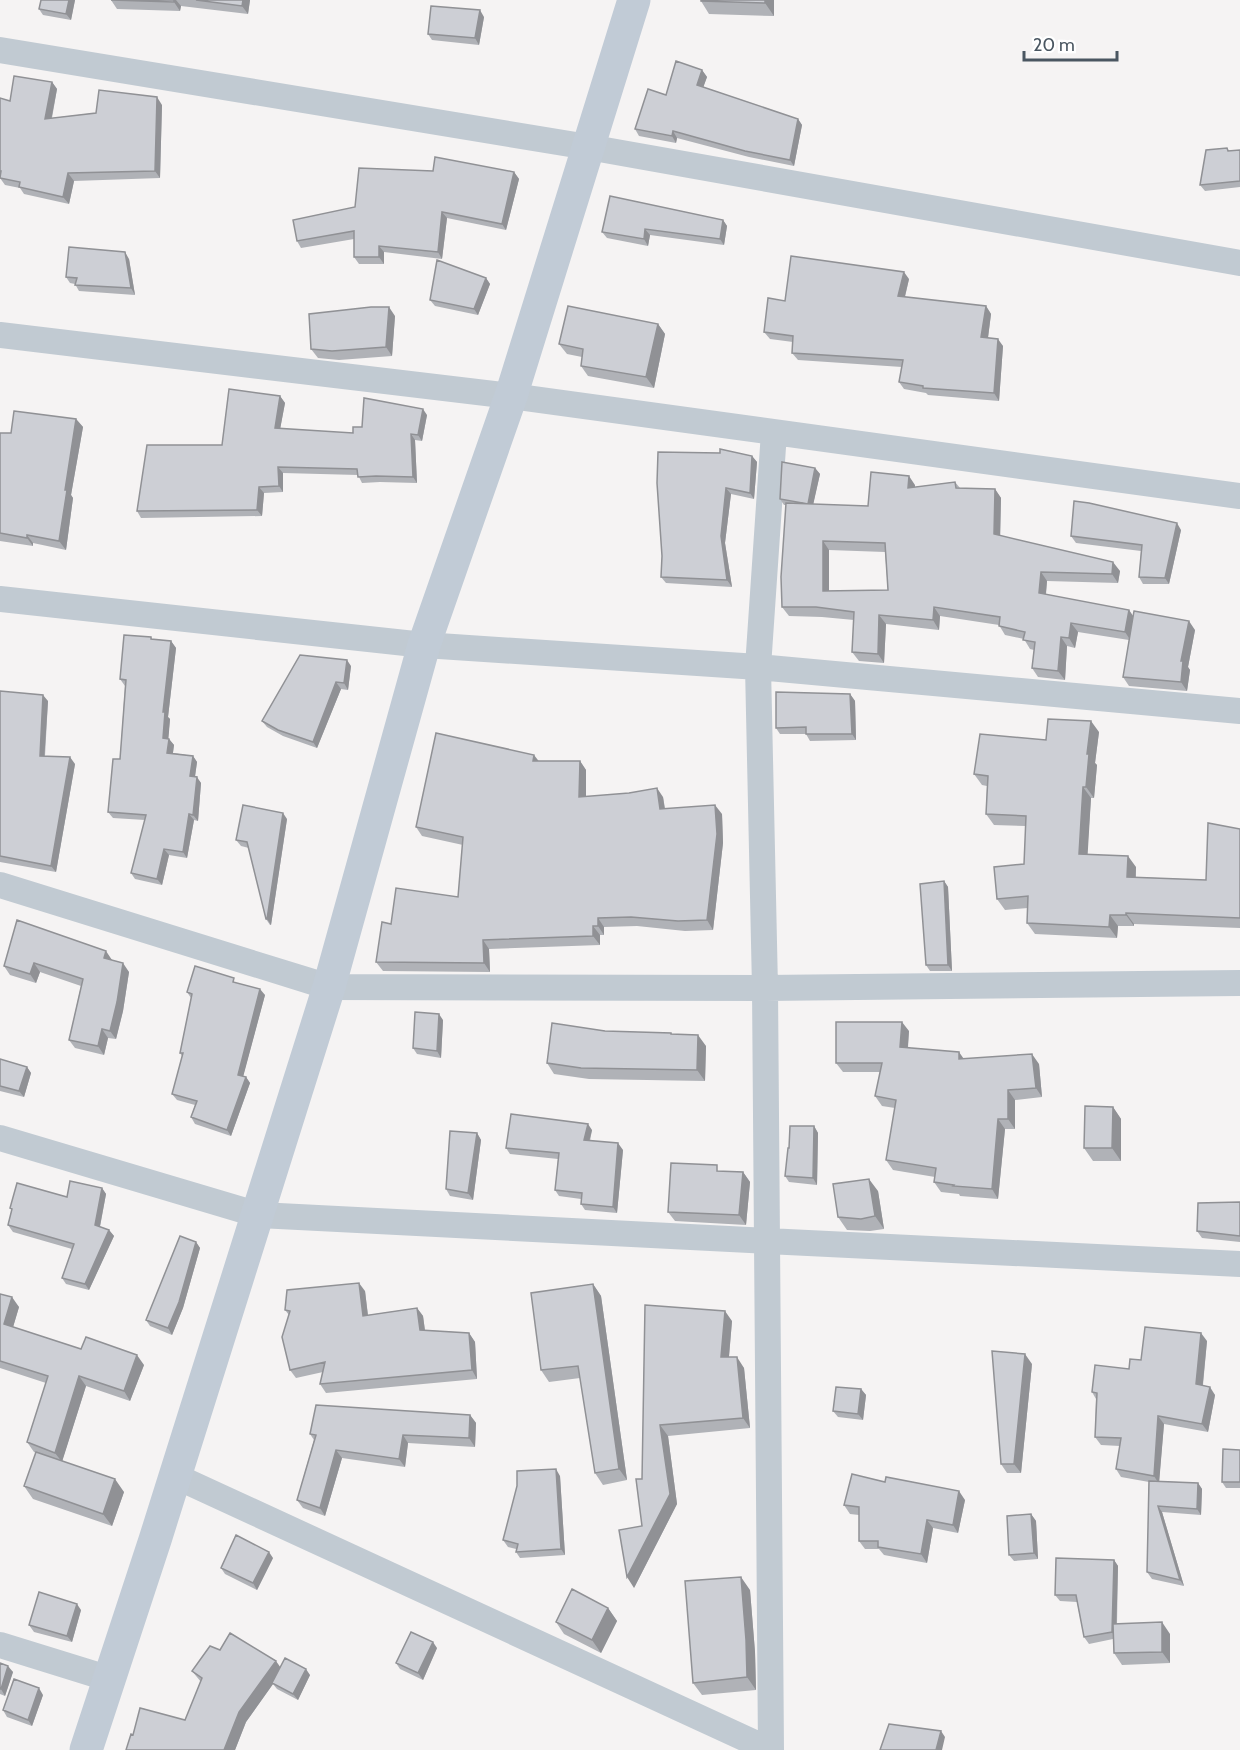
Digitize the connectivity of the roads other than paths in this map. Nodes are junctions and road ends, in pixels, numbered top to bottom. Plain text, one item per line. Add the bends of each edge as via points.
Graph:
1 (634, 0) edge
2 (0, 50) edge
3 (588, 147) junction
4 (1240, 263) edge
5 (0, 335) edge
6 (511, 396) junction
7 (774, 432) junction
8 (1240, 496) edge
9 (0, 599) edge
10 (424, 645) junction
11 (758, 667) junction
12 (1240, 711) edge
13 (0, 885) edge
14 (1240, 983) edge
15 (329, 987) junction
16 (765, 988) junction
17 (0, 1138) edge
18 (259, 1215) junction
19 (767, 1241) junction
20 (1240, 1264) edge
21 (175, 1476) junction
22 (0, 1645) edge
23 (110, 1679) junction
24 (86, 1750) edge
25 (770, 1750) edge

1 - 3 street
2 - 3 street
3 - 4 street
3 - 6 street
5 - 6 street
6 - 7 street
6 - 10 street
7 - 8 street
7 - 11 street
9 - 10 street
10 - 11 street
10 - 15 street
11 - 12 street
11 - 16 street
13 - 15 street
14 - 16 street
15 - 16 street
15 - 18 street
16 - 19 street
17 - 18 street
18 - 19 street
18 - 21 street
19 - 20 street
19 - 25 street
21 - 23 street
21 - 25 street
22 - 23 street
23 - 24 street

